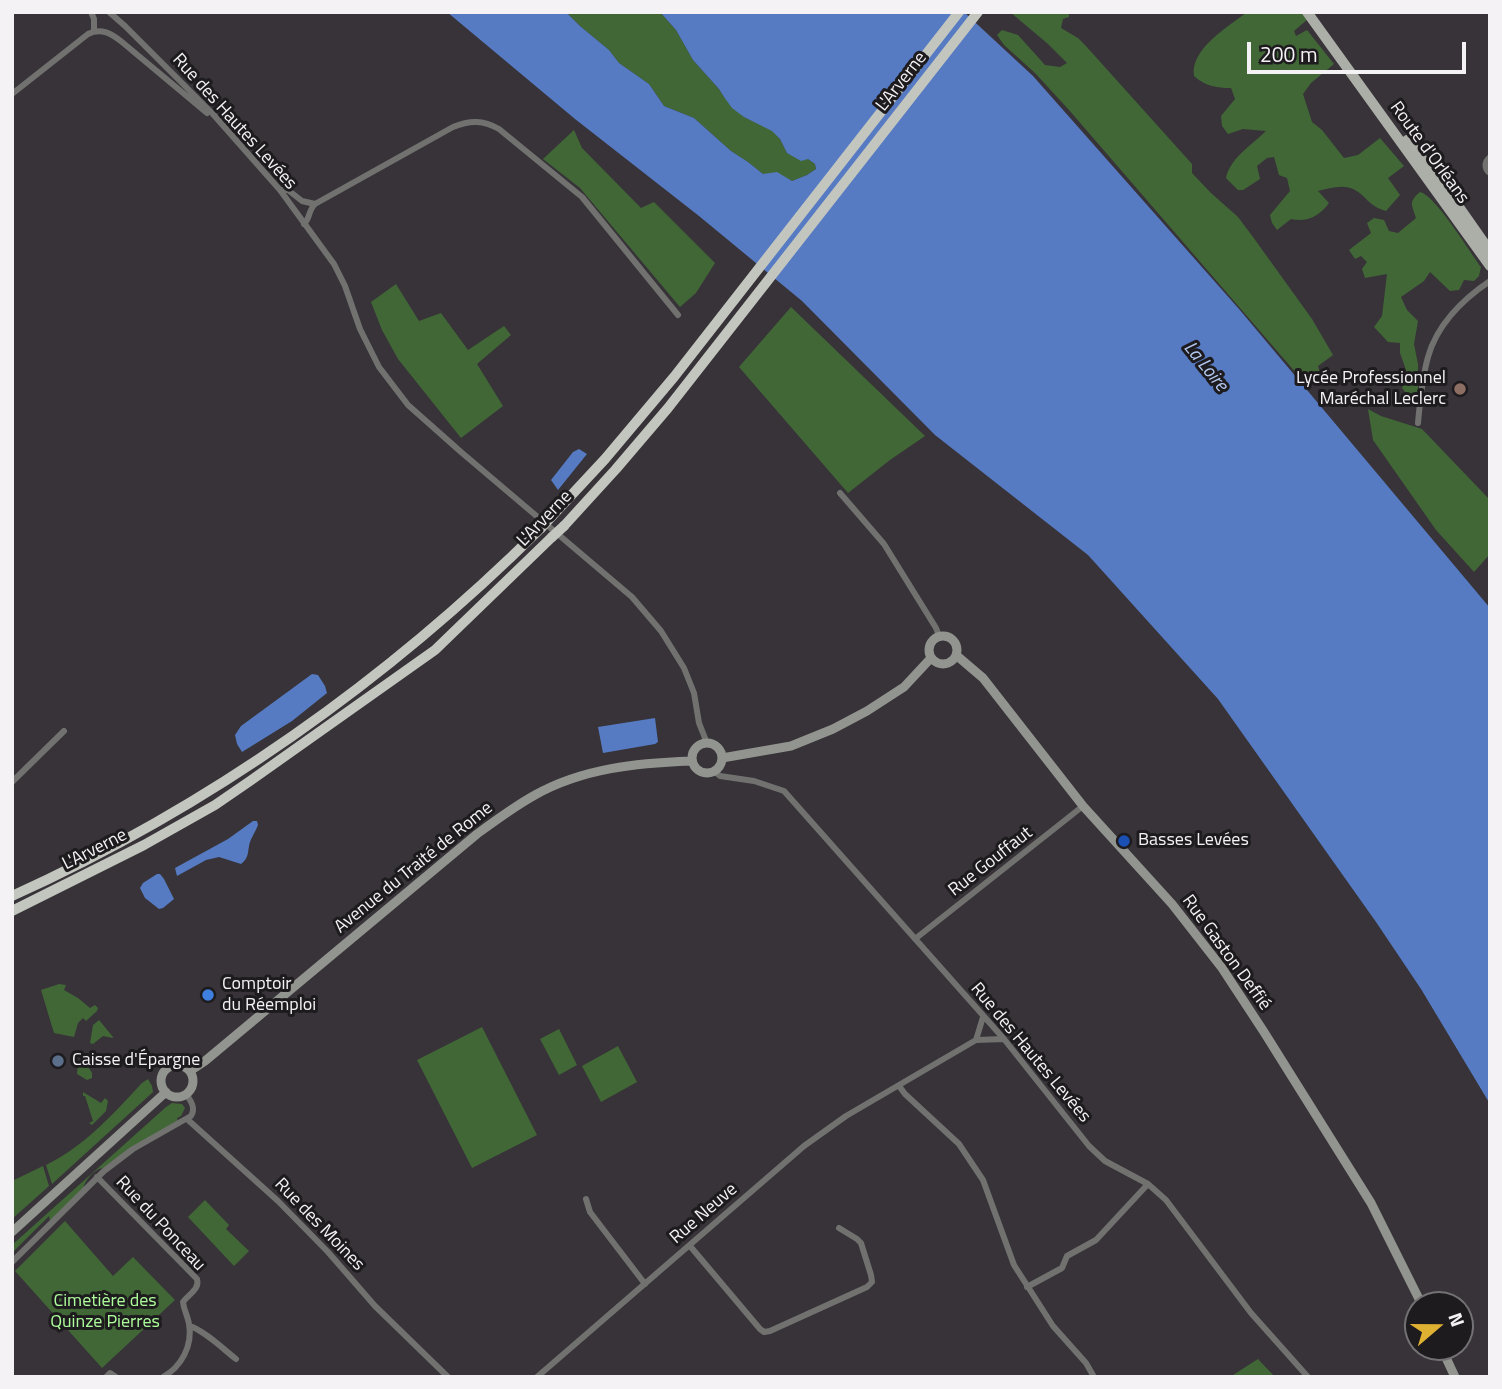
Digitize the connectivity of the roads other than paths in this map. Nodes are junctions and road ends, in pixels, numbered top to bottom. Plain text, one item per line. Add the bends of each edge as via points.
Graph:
1 (91, 12) edge
2 (109, 12) edge
3 (958, 12) edge
4 (978, 12) edge
5 (1307, 12) edge
6 (1314, 12) edge
7 (94, 31) junction
8 (12, 94) edge
9 (212, 113) junction
10 (1490, 157) edge
11 (1490, 173) edge
12 (280, 190) junction
13 (315, 204) junction
14 (304, 224) junction
15 (1478, 242) junction
16 (1487, 251) edge
17 (1490, 266) edge
18 (1490, 281) edge
19 (678, 315) dead end
20 (1418, 423) dead end
21 (840, 493) dead end
22 (939, 636) junction
23 (956, 655) junction
24 (931, 658) junction
25 (64, 732) dead end
26 (707, 743) junction
27 (722, 758) junction
28 (691, 761) junction
29 (715, 772) junction
30 (12, 782) edge
31 (1083, 806) junction
32 (12, 896) edge
33 (12, 911) edge
34 (915, 939) junction
35 (983, 1017) junction
36 (1004, 1039) junction
37 (976, 1040) junction
38 (190, 1071) junction
39 (899, 1086) junction
40 (166, 1092) junction
41 (186, 1094) junction
42 (186, 1119) junction
43 (97, 1177) junction
44 (1148, 1184) junction
45 (586, 1199) dead end
46 (839, 1228) dead end
47 (12, 1232) edge
48 (690, 1246) junction
49 (12, 1262) edge
50 (645, 1284) junction
51 (1027, 1287) junction
52 (1415, 1291) edge
53 (190, 1326) junction
54 (236, 1359) dead end
55 (1448, 1361) edge
56 (106, 1377) edge
57 (116, 1377) edge
58 (163, 1377) edge
59 (448, 1377) edge
60 (537, 1377) edge
61 (1094, 1377) edge
62 (1308, 1377) edge
63 (1455, 1377) edge

1 - 7 street
2 - 9 street, Rue des Hautes Levées
3 - 32 highway, L'Arverne, bridge via 640,418 552,516 491,575 336,705 244,770 138,833
4 - 33 highway, L'Arverne, bridge via 651,428 564,526 435,650 215,805
5 - 15 main road, Route d'Orléans
6 - 15 main road, Route d'Orléans via 1443,184
7 - 8 street
7 - 9 street via 113,34 205,112
9 - 12 street, Rue des Hautes Levées
10 - 11 street via 1485,164
12 - 13 street
12 - 14 street, Rue des Hautes Levées
13 - 14 street
13 - 19 street via 453,127 486,122 582,197
14 - 26 street, Rue des Hautes Levées via 340,275 379,367 408,405 632,597 661,631 684,668
15 - 16 main road
16 - 17 main road
18 - 20 street via 1453,312 1432,347
21 - 22 street via 884,544
22 - 23 main road via 953,639
22 - 24 main road via 929,645
23 - 24 main road via 946,664
23 - 31 main road, Rue Gaston Deffié via 983,678
24 - 27 main road via 904,687 833,729 791,746
25 - 30 street
26 - 27 main road via 719,749
26 - 28 main road via 695,748
27 - 29 main road
28 - 29 main road via 700,772
28 - 38 main road, Avenue du Traité de Rome via 620,766 587,774 536,794 503,814
29 - 34 street, Rue des Hautes Levées via 784,791
31 - 34 street, Rue Gouffaut
31 - 52 main road, Rue Gaston Deffié via 1172,904 1222,968 1371,1203
34 - 35 street, Rue des Hautes Levées
35 - 36 street, Rue des Hautes Levées
35 - 37 street
36 - 37 street
36 - 44 street, Rue des Hautes Levées via 1089,1146 1105,1161
37 - 39 street, Rue Neuve
38 - 40 main road via 176,1065 166,1070 162,1081
38 - 41 main road via 193,1083
39 - 48 street, Rue Neuve via 804,1146
39 - 51 street via 959,1144 983,1180 1014,1265
40 - 41 main road
40 - 47 main road
41 - 42 street via 193,1114
42 - 43 street via 133,1149
42 - 59 street, Rue des Moines via 278,1201
43 - 49 street
43 - 53 street, Rue du Ponceau via 197,1279 197,1287 183,1303
44 - 51 street via 1096,1240 1067,1256 1062,1268
44 - 62 street, Rue des Hautes Levées via 1166,1200 1251,1313
45 - 50 street via 590,1212
46 - 48 street via 861,1243 872,1282 764,1332
48 - 50 street, Rue Neuve
50 - 60 street, Rue Neuve
51 - 61 street
53 - 54 street
53 - 58 street, Rue du Ponceau via 184,1356
55 - 63 main road
56 - 57 street via 110,1373

